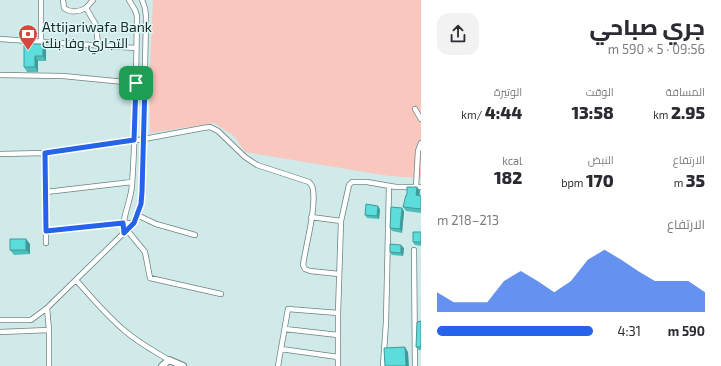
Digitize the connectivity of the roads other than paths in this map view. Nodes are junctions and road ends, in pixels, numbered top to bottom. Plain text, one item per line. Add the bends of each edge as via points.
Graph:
1 (41, 0) edge
2 (63, 0) edge
3 (93, 0) edge
4 (129, 0) edge
5 (142, 0) edge
6 (86, 8) junction
7 (0, 39) edge
8 (42, 41) junction
9 (98, 46) junction
10 (136, 48) junction
11 (0, 75) edge
12 (136, 83) junction
13 (145, 84) junction
14 (415, 109) dead end
15 (421, 120) edge
16 (144, 139) junction
17 (134, 140) junction
18 (421, 143) edge
19 (419, 151) edge
20 (45, 153) junction
21 (0, 154) edge
22 (132, 182) junction
23 (389, 186) junction
24 (419, 187) edge
25 (46, 192) junction
26 (137, 215) junction
27 (311, 217) junction
28 (341, 221) junction
29 (123, 223) junction
30 (134, 223) junction
31 (46, 231) junction
32 (126, 231) junction
33 (195, 235) dead end
34 (46, 243) dead end
35 (414, 250) dead end
36 (339, 274) junction
37 (76, 280) junction
38 (221, 294) dead end
39 (47, 308) junction
40 (338, 313) junction
41 (0, 320) edge
42 (285, 329) junction
43 (49, 330) junction
44 (0, 332) edge
45 (338, 335) junction
46 (281, 349) junction
47 (338, 357) junction
48 (169, 360) junction
49 (49, 366) edge
50 (162, 366) edge
51 (182, 366) edge
52 (278, 366) edge
53 (338, 366) edge
54 (383, 366) edge
55 (415, 366) edge

1 - 8 street
2 - 6 street via 64,8 67,10
3 - 6 street
4 - 10 street via 137,16
5 - 13 street via 146,16
6 - 9 street via 96,25
7 - 8 street
8 - 9 street
9 - 10 street
10 - 12 street
11 - 12 street via 63,76
12 - 13 street
12 - 17 street
13 - 16 street
14 - 15 street
16 - 17 street
16 - 26 street via 141,204
16 - 27 street via 214,128 257,165 308,182 313,190
17 - 20 street
17 - 22 street
18 - 19 street
19 - 24 street
20 - 21 street
20 - 25 street
22 - 25 street
22 - 29 street
23 - 24 street
23 - 28 street via 367,182 351,183
23 - 54 street
25 - 31 street
26 - 30 street
26 - 33 street via 156,224
27 - 28 street
27 - 36 street via 303,266 310,271
28 - 36 street
29 - 30 street
29 - 31 street
29 - 32 street
30 - 32 street
31 - 34 street
32 - 37 street
32 - 38 street via 145,252 150,278
35 - 55 street
36 - 40 street
37 - 39 street
37 - 48 street via 126,332
39 - 41 street via 31,320
39 - 43 street
40 - 42 street via 288,309
40 - 45 street
42 - 45 street
42 - 46 street
43 - 44 street
43 - 49 street
45 - 47 street
46 - 47 street
46 - 52 street
47 - 53 street
48 - 50 street
48 - 51 street

